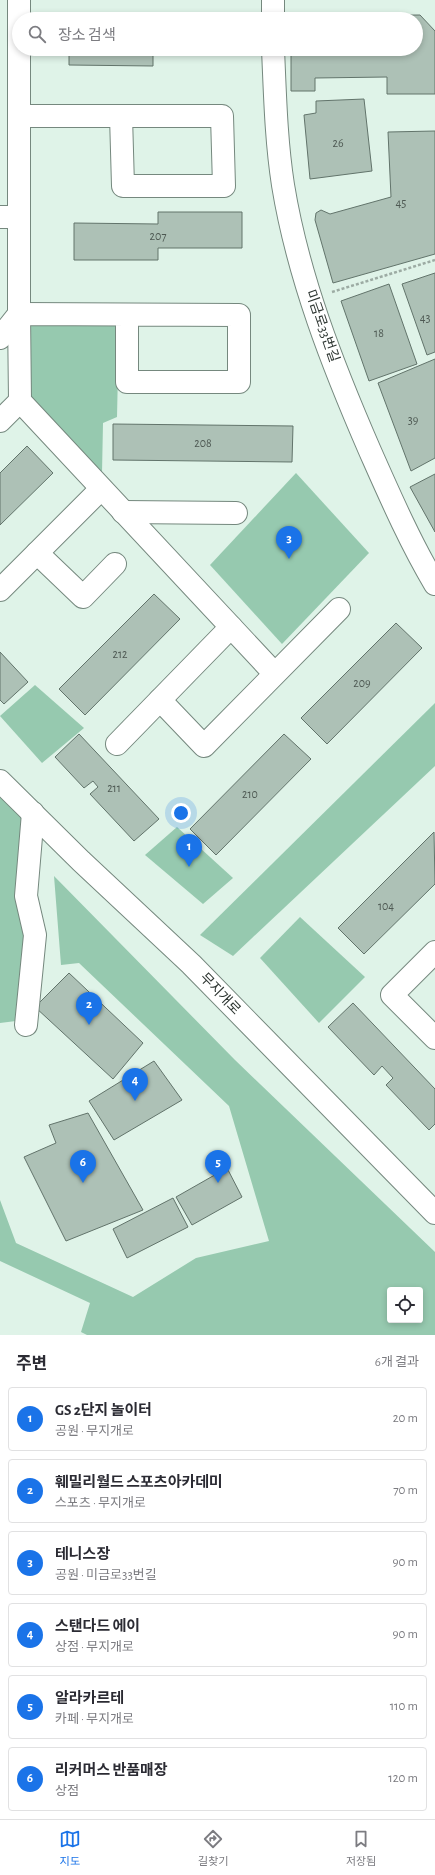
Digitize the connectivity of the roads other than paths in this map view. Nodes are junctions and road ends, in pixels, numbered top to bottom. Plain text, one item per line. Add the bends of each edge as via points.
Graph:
1 (19, 0) edge
2 (273, 0) edge
3 (19, 12) edge
4 (273, 12) edge
5 (19, 56) edge
6 (273, 56) edge
7 (19, 116) junction
8 (121, 116) junction
9 (10, 217) edge
10 (19, 314) junction
11 (127, 315) junction
12 (0, 338) edge
13 (20, 401) junction
14 (0, 421) edge
15 (101, 489) junction
16 (123, 512) junction
17 (236, 513) dead end
18 (37, 553) junction
19 (115, 564) dead end
20 (435, 584) edge
21 (0, 590) edge
22 (339, 609) dead end
23 (231, 627) junction
24 (274, 673) junction
25 (160, 700) junction
26 (117, 744) dead end
27 (0, 781) edge
28 (33, 813) junction
29 (435, 952) edge
30 (26, 1025) dead end
31 (435, 1038) edge
32 (435, 1213) edge

1 - 3 street
2 - 4 street
5 - 7 street
6 - 20 street, 미금로33번길 via 278,150 288,214 302,267 344,391 403,523
7 - 8 street
7 - 9 street
8 - 8 street via 123,186 224,186 222,116
9 - 10 street
10 - 11 street
10 - 12 street
10 - 13 street
11 - 11 street via 239,315 239,382 127,382
13 - 14 street
13 - 15 street
15 - 16 street
15 - 18 street
16 - 17 street
16 - 23 street
18 - 19 street via 83,597
18 - 21 street
22 - 24 street
23 - 24 street
23 - 25 street
24 - 25 street via 204,746
25 - 26 street
27 - 28 street, 무지개로
28 - 30 street via 26,896 35,935
28 - 32 street, 무지개로 via 81,862 191,964
29 - 31 street via 392,995

